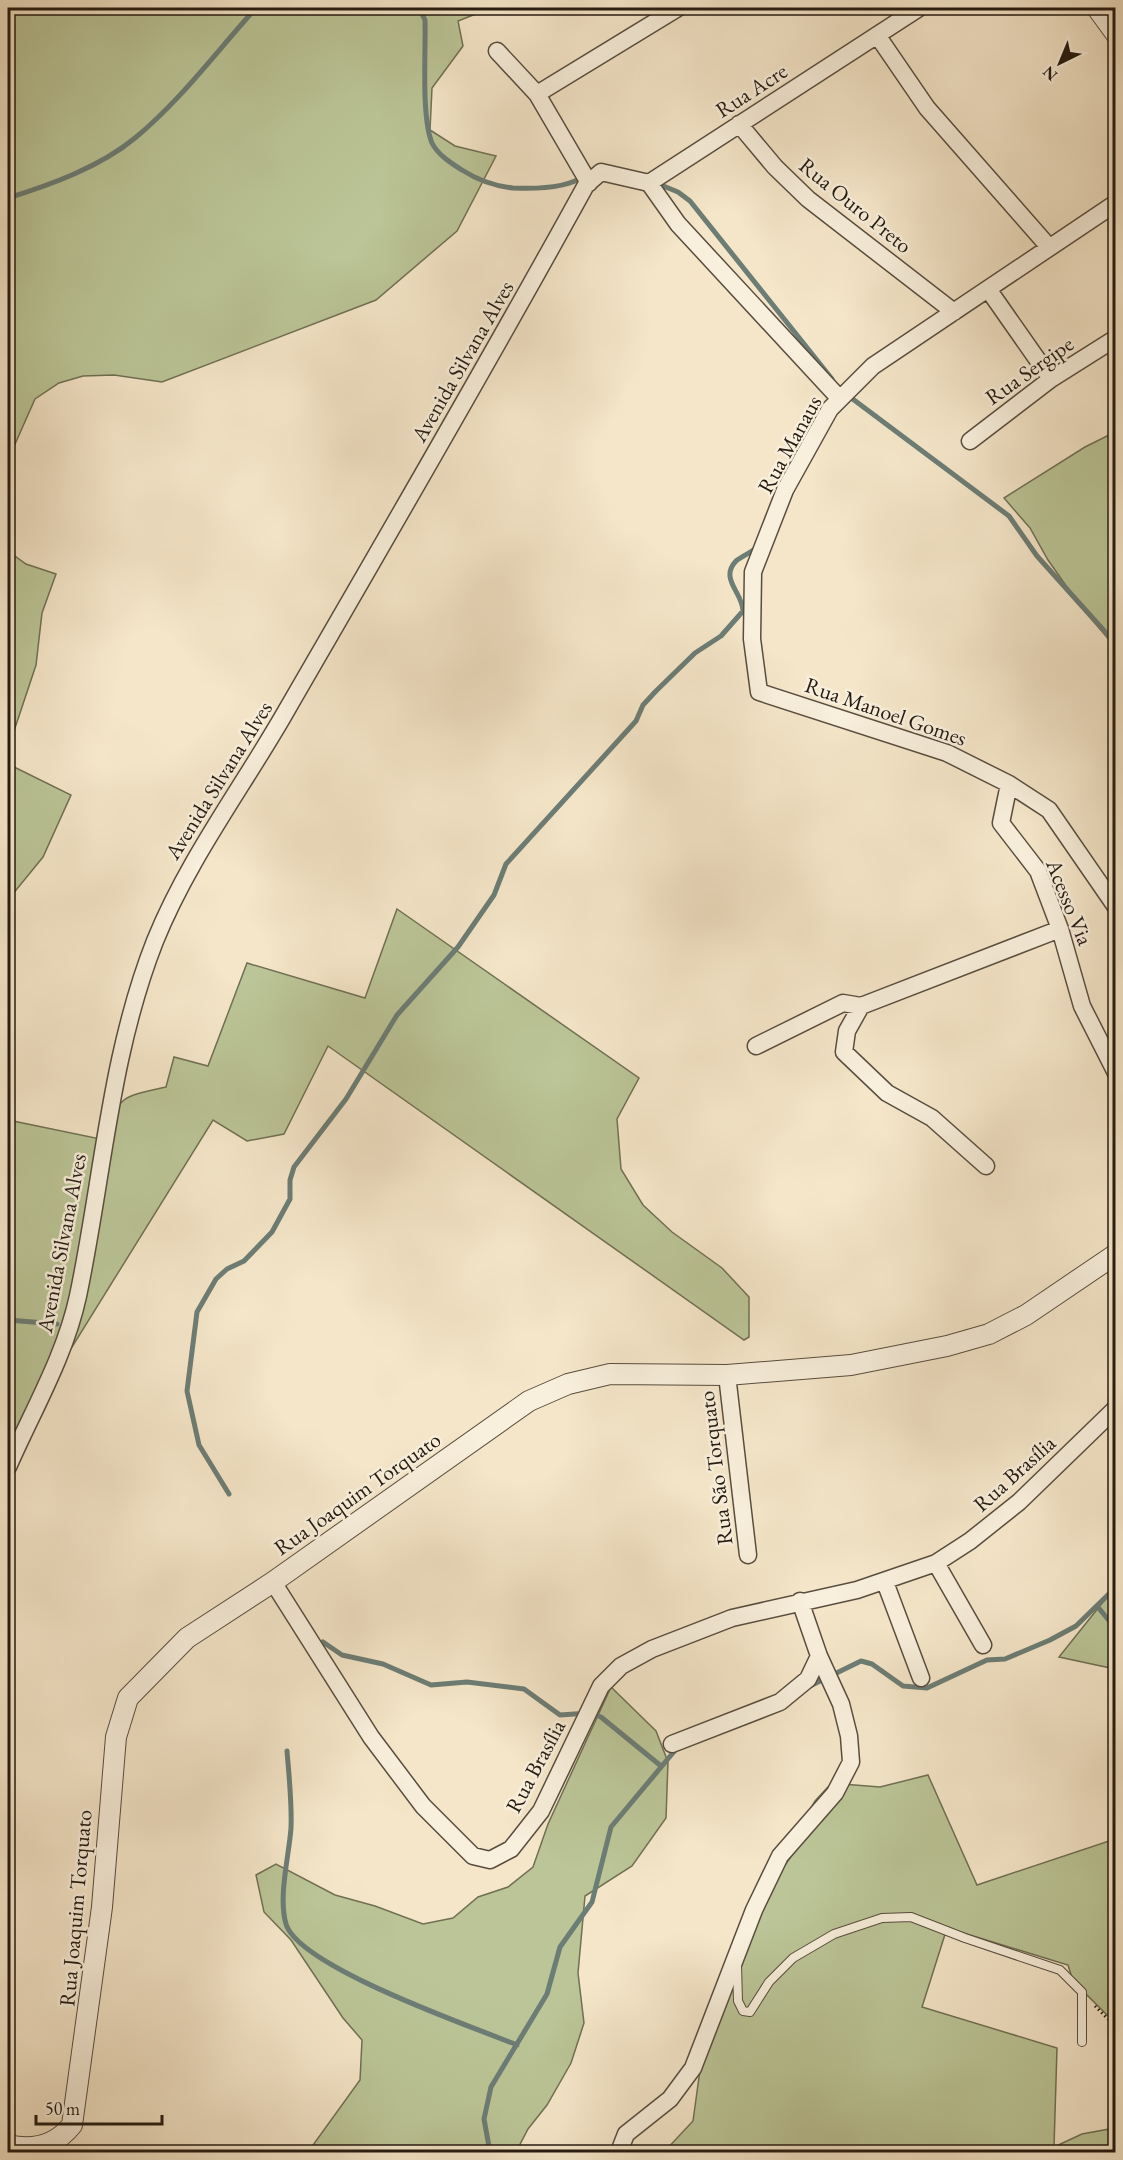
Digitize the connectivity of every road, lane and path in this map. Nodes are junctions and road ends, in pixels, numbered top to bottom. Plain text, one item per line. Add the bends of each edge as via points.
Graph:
1 (678, 8) edge
2 (919, 8) edge
3 (1097, 8) edge
4 (1116, 34) edge
5 (877, 35) junction
6 (497, 51) dead end
7 (537, 94) junction
8 (739, 124) junction
9 (595, 177) junction
10 (649, 183) junction
11 (1116, 203) edge
12 (1049, 247) junction
13 (988, 289) junction
14 (954, 312) junction
15 (1116, 338) edge
16 (1051, 379) junction
17 (840, 399) junction
18 (970, 441) dead end
19 (759, 692) joint
20 (1009, 784) junction
21 (1116, 907) edge
22 (1060, 929) junction
23 (861, 1006) junction
24 (756, 1046) dead end
25 (1116, 1073) edge
26 (986, 1166) dead end
27 (1116, 1254) edge
28 (727, 1376) junction
29 (1116, 1408) edge
30 (8, 1467) edge
31 (748, 1555) dead end
32 (936, 1563) junction
33 (273, 1582) junction
34 (885, 1582) junction
35 (800, 1601) junction
36 (983, 1645) dead end
37 (819, 1656) junction
38 (921, 1678) dead end
39 (672, 1744) dead end
40 (737, 1958) junction
41 (1082, 1992) junction
42 (1116, 2027) edge
43 (1082, 2042) dead end
44 (8, 2145) edge
45 (619, 2152) edge

1 - 7 street
2 - 5 street, Rua Acre
3 - 4 street
5 - 8 street, Rua Acre
5 - 12 street via 927,108
6 - 7 street
7 - 9 street
8 - 10 street, Rua Acre
8 - 14 street, Rua Ouro Preto via 808,199
9 - 10 street
9 - 30 street, Avenida Silvana Alves via 257,762 185,874 155,942 126,1028 100,1156 78,1296 63,1351
10 - 17 street via 678,224
11 - 12 street, Rua Manaus
12 - 13 street, Rua Manaus
13 - 14 street, Rua Manaus
13 - 16 street
14 - 17 street, Rua Manaus via 873,366
15 - 16 street, Rua Sergipe
16 - 18 street, Rua Sergipe
17 - 19 street, Rua Manaus via 830,409 785,490 753,572 752,639
19 - 20 street, Rua Manoel Gomes via 947,753
20 - 21 street, Rua Manoel Gomes via 1049,810
20 - 22 street, Acesso Via via 1001,823 1038,871
22 - 23 street
22 - 25 street, Acesso Via via 1082,1006
23 - 24 street via 843,1003
23 - 26 street via 847,1031 844,1052 887,1093 932,1118
27 - 28 street, Rua Joaquim Torquato via 1026,1315 989,1334 851,1365
28 - 31 street, Rua São Torquato
28 - 33 street, Rua Joaquim Torquato via 610,1374 568,1384 529,1401
29 - 32 street, Rua Brasília via 1019,1502
32 - 34 street, Rua Brasília
32 - 36 street
33 - 35 street, Rua Brasília via 371,1737 423,1806 473,1856 490,1860 511,1849 541,1811 601,1686 621,1666 652,1649 732,1618
33 - 44 street, Rua Joaquim Torquato via 187,1638 128,1698 116,1737 102,1908 72,2125 61,2139 46,2146
34 - 35 street, Rua Brasília
34 - 38 street
35 - 37 street
37 - 39 street via 808,1679 780,1702
37 - 40 street via 841,1704 851,1762 835,1793 780,1856
40 - 41 lane via 738,2001 743,2011 750,2012 769,1982 793,1958 834,1934 882,1918 911,1917 1060,1970
40 - 45 street via 693,2068 670,2099 626,2134
41 - 42 path
41 - 43 lane

